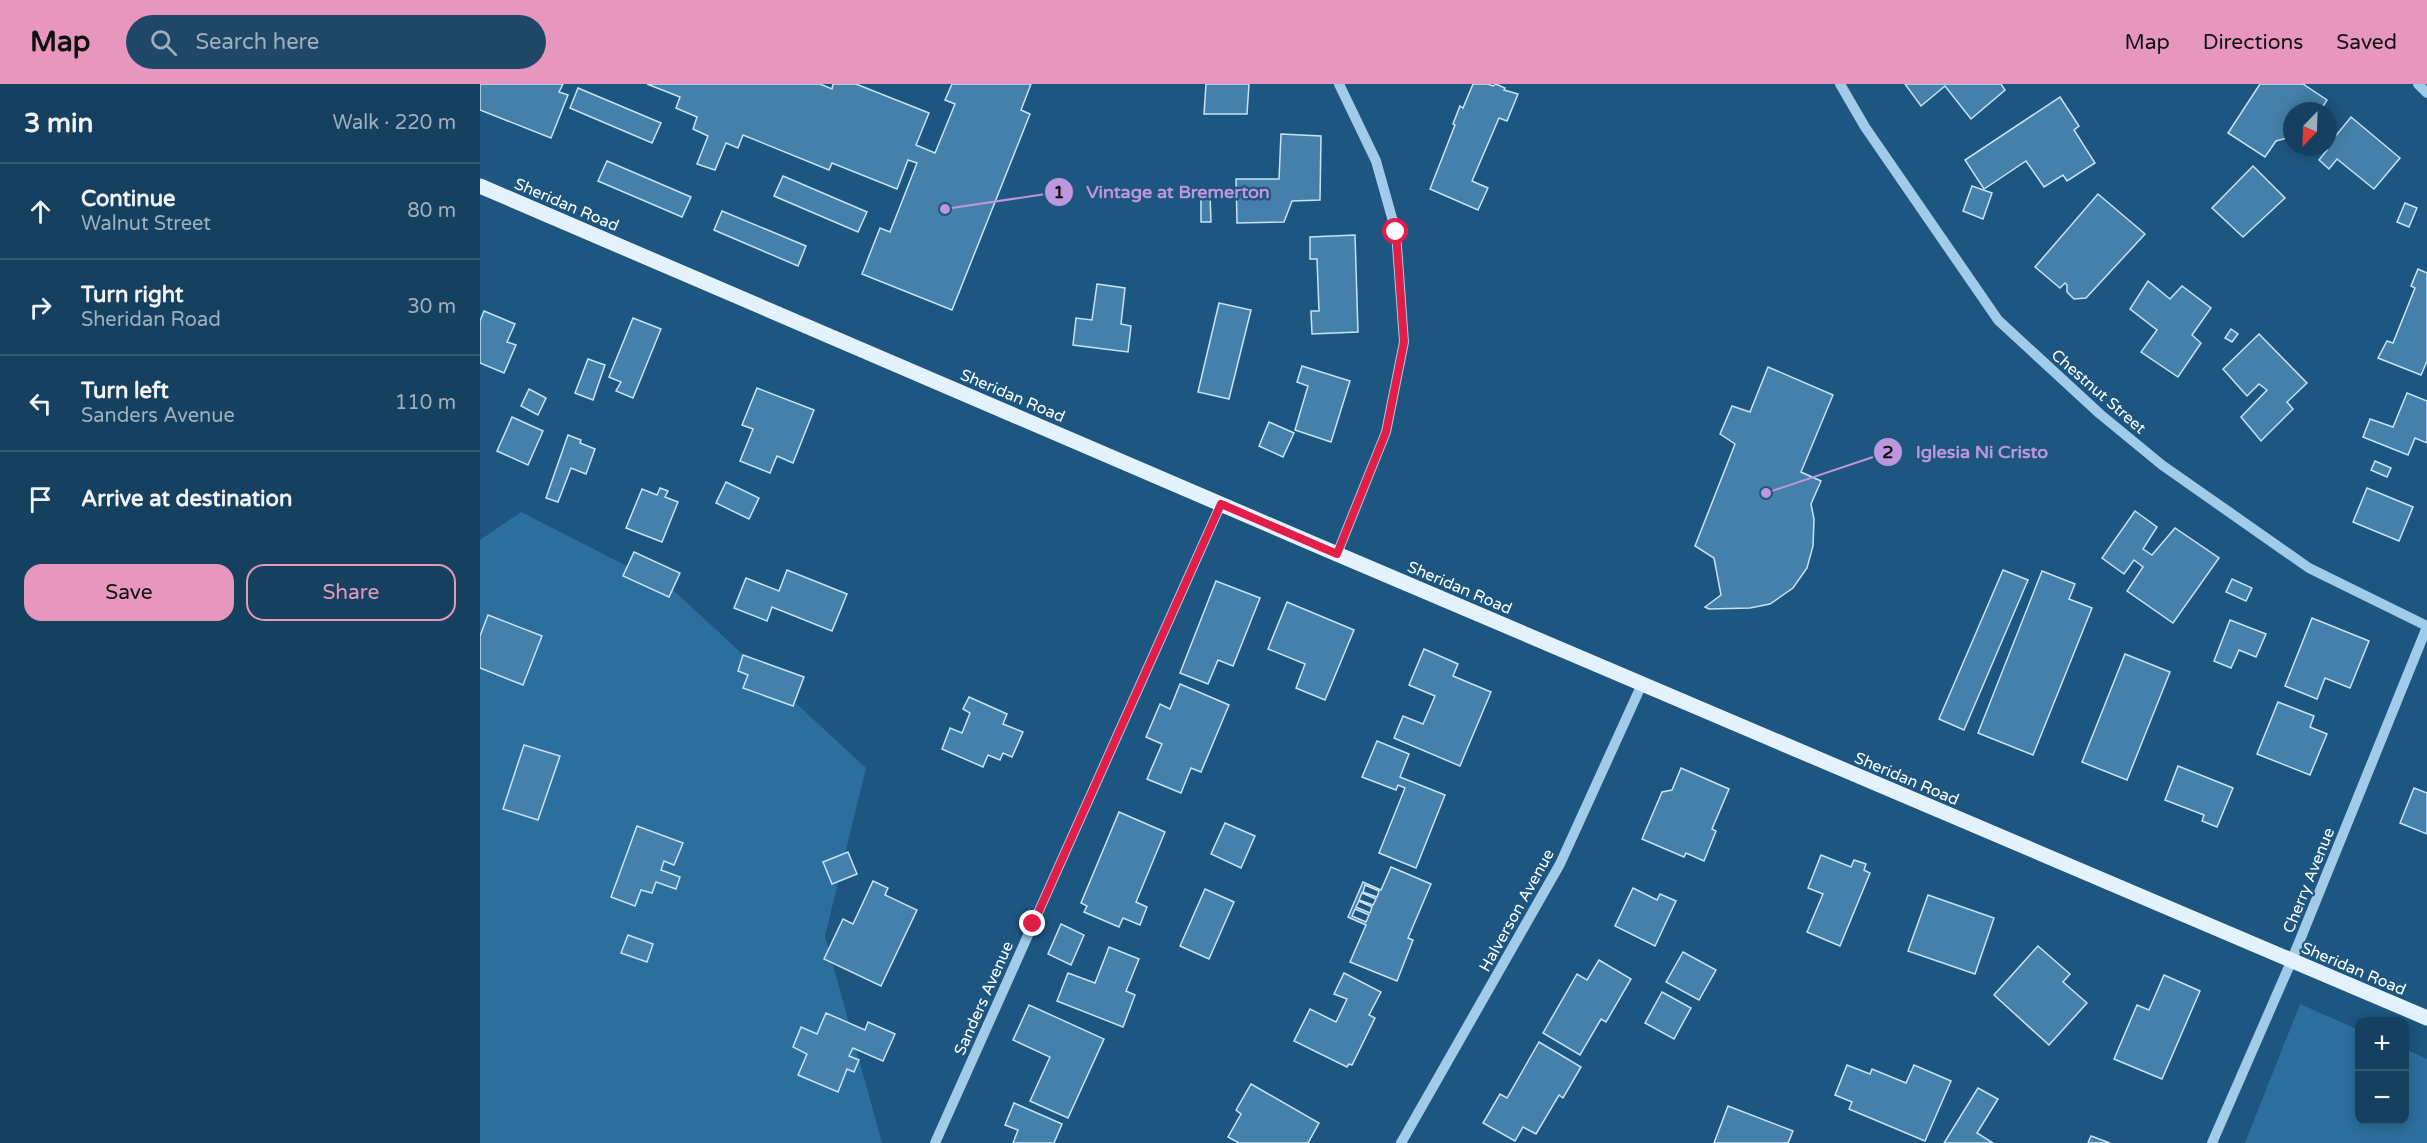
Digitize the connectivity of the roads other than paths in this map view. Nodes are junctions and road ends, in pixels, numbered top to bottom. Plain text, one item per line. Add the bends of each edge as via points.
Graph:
1 (1339, 84) edge
2 (1840, 84) edge
3 (2418, 84) edge
4 (2427, 93) edge
5 (480, 186) edge
6 (1221, 504) junction
7 (1337, 554) junction
8 (2427, 627) edge
9 (1642, 684) junction
10 (2291, 962) junction
11 (2427, 1018) edge
12 (935, 1143) edge
13 (1401, 1143) edge
14 (2212, 1143) edge

1 - 7 street via 1376,161 1396,232 1404,342 1386,432
2 - 8 street, Chestnut Street via 1864,127 1998,320 2162,465 2309,568
3 - 4 street
5 - 6 main road, Sheridan Road
6 - 7 main road, Sheridan Road
6 - 12 street, Sanders Avenue
7 - 9 main road, Sheridan Road
8 - 10 street, Cherry Avenue
9 - 10 main road, Sheridan Road
9 - 13 street, Halverson Avenue via 1560,864
10 - 11 main road, Sheridan Road
10 - 14 street, Cherry Avenue

